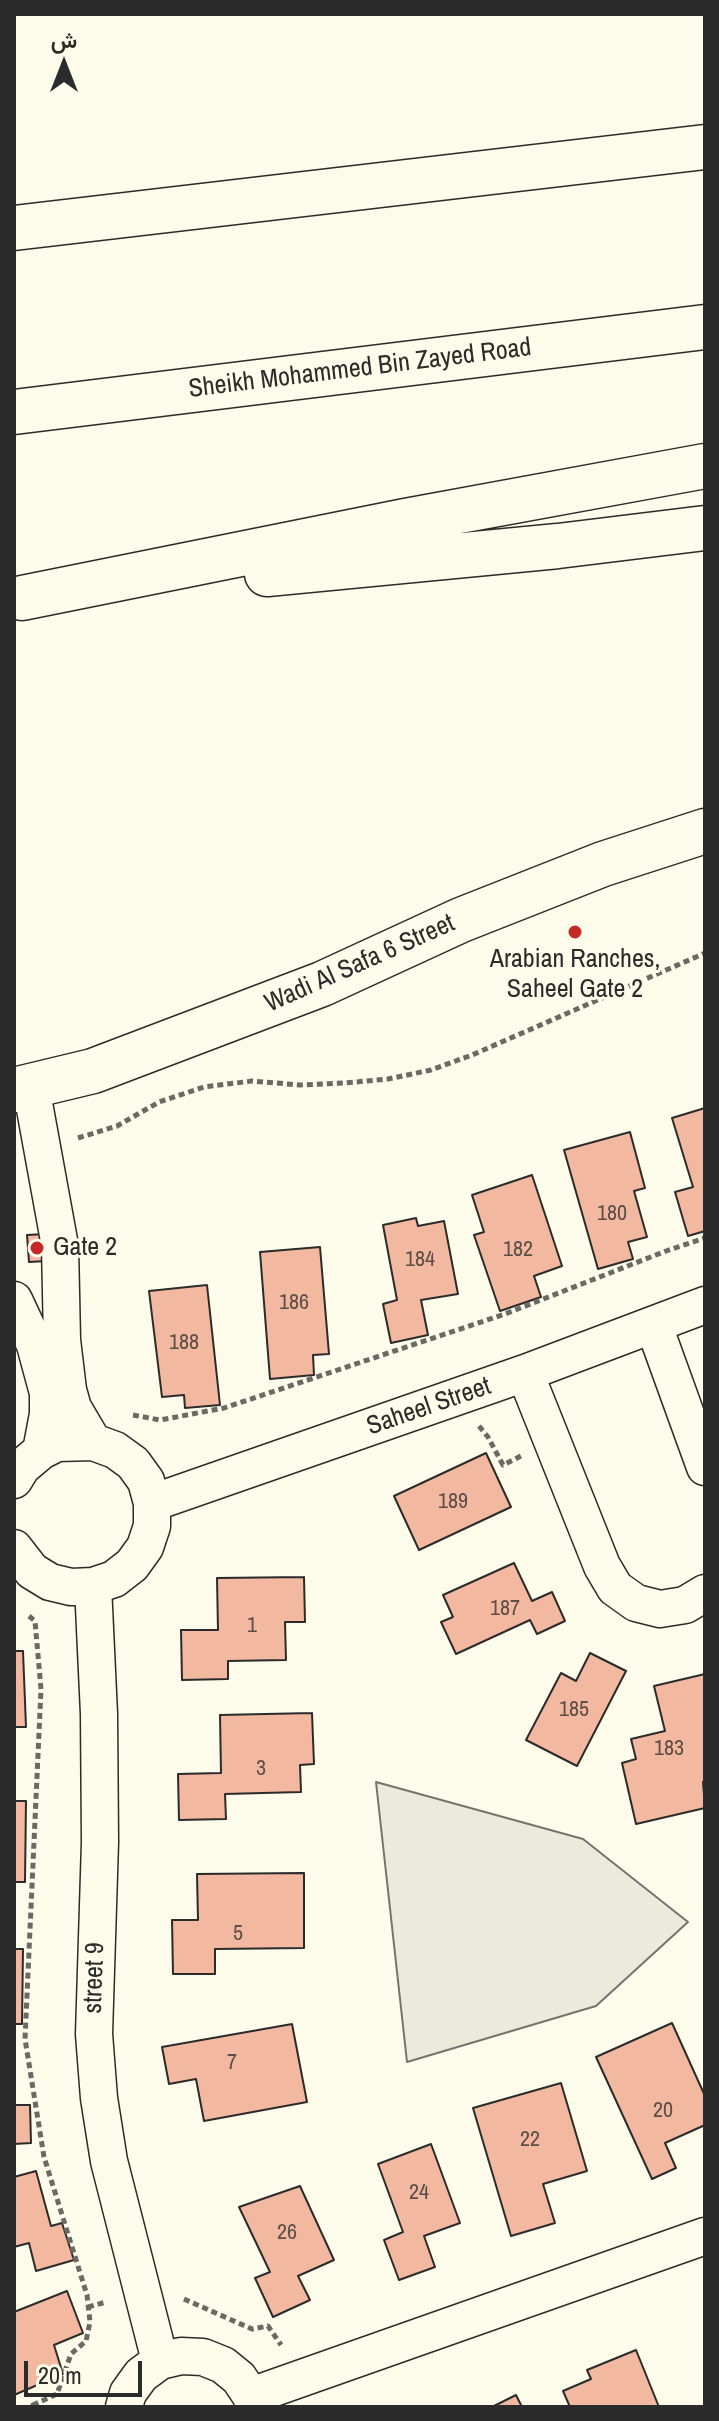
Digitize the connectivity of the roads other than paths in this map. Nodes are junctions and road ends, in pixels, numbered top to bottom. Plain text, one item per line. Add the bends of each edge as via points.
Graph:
1 (705, 147) edge
2 (14, 228) edge
3 (705, 327) edge
4 (14, 412) edge
5 (705, 466) edge
6 (705, 528) edge
7 (18, 598) edge
8 (705, 831) edge
9 (22, 1088) edge
10 (33, 1153) edge
11 (14, 1300) edge
12 (705, 1305) edge
13 (654, 1326) junction
14 (48, 1342) junction
15 (525, 1373) junction
16 (93, 1442) junction
17 (41, 1451) junction
18 (705, 1467) edge
19 (14, 1480) edge
20 (152, 1503) junction
21 (14, 1548) edge
22 (93, 1586) junction
23 (705, 1593) edge
24 (705, 2236) edge
25 (160, 2361) junction
26 (253, 2402) edge
27 (124, 2407) edge

1 - 2 main road
3 - 4 main road, Sheikh Mohammed Bin Zayed Road
5 - 7 main road
6 - 7 main road
8 - 9 main road, Wadi Al Safa 6 Street via 475,914 322,984 122,1061
9 - 10 street
10 - 14 street via 60,1246 63,1298
11 - 14 street
12 - 13 street, Saheel Street
13 - 15 street, Saheel Street
13 - 18 street
14 - 16 street via 73,1408
14 - 17 street via 48,1414
15 - 20 street, Saheel Street
15 - 23 street via 615,1588 636,1603 660,1609 685,1605
16 - 17 street via 57,1443
16 - 20 street via 133,1463 146,1481
17 - 19 street
20 - 22 street via 152,1526 139,1556 114,1579
21 - 22 street via 32,1571 50,1582
22 - 25 street, street 9 via 99,1714 94,2034 99,2098 109,2161
24 - 26 street via 302,2377
25 - 26 street via 203,2357 223,2365 239,2378
25 - 27 street via 141,2375

